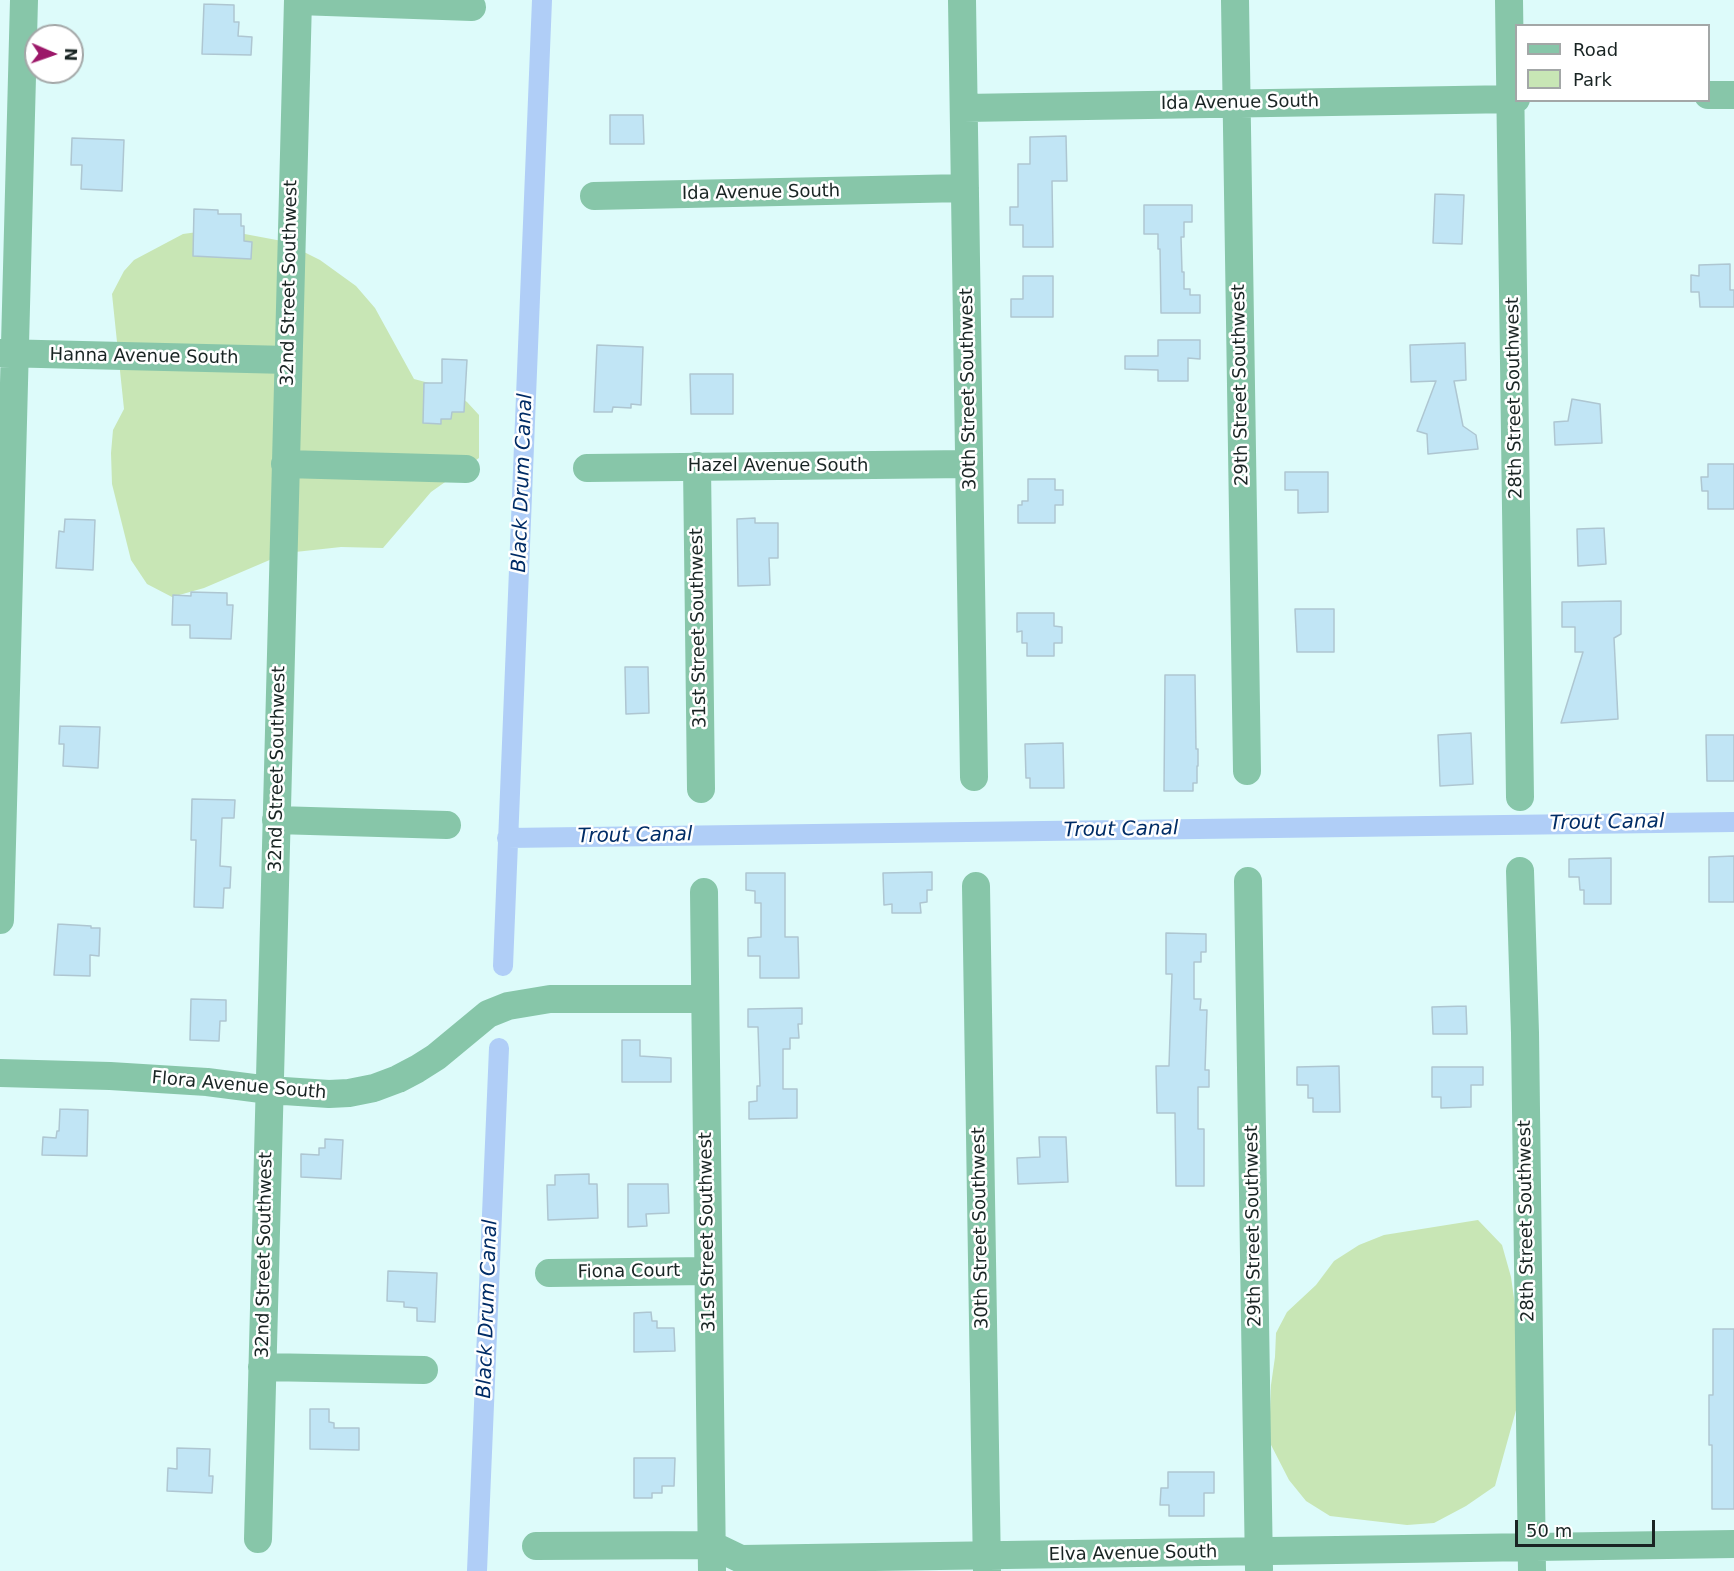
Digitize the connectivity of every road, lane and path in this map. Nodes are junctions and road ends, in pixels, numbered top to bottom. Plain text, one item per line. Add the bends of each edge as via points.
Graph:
1 (24, 0) edge
2 (962, 0) edge
3 (1235, 0) edge
4 (1509, 0) edge
5 (298, 1) edge
6 (472, 7) dead end
7 (1710, 95) edge
8 (1734, 95) edge
9 (1514, 99) edge
10 (1237, 103) junction
11 (964, 108) junction
12 (965, 188) junction
13 (594, 196) dead end
14 (7, 353) edge
15 (288, 360) junction
16 (285, 464) junction
17 (969, 464) junction
18 (696, 466) junction
19 (587, 468) dead end
20 (466, 469) dead end
21 (1247, 771) dead end
22 (974, 777) dead end
23 (701, 789) dead end
24 (1521, 797) dead end
25 (276, 820) junction
26 (447, 825) dead end
27 (1520, 871) dead end
28 (1248, 881) dead end
29 (976, 886) dead end
30 (704, 892) dead end
31 (0, 920) edge
32 (705, 999) junction
33 (0, 1073) edge
34 (269, 1090) junction
35 (708, 1271) junction
36 (549, 1273) dead end
37 (262, 1367) junction
38 (424, 1370) dead end
39 (258, 1539) dead end
40 (1734, 1544) edge
41 (536, 1546) dead end
42 (712, 1558) edge
43 (1532, 1559) edge
44 (1259, 1561) edge
45 (987, 1563) edge

1 - 14 street
2 - 11 street, 30th Street Southwest
3 - 10 street, 29th Street Southwest
4 - 9 street, 28th Street Southwest
5 - 6 street
5 - 15 street, 32nd Street Southwest
7 - 8 street
9 - 10 street, Ida Avenue South
9 - 24 street, 28th Street Southwest
10 - 11 street, Ida Avenue South
10 - 21 street, 29th Street Southwest
11 - 12 street, 30th Street Southwest
12 - 13 street, Ida Avenue South
12 - 17 street, 30th Street Southwest
14 - 15 street, Hanna Avenue South
14 - 31 street
15 - 16 street, 32nd Street Southwest
16 - 20 street
16 - 25 street, 32nd Street Southwest
17 - 18 street, Hazel Avenue South
17 - 22 street, 30th Street Southwest
18 - 19 street, Hazel Avenue South
18 - 23 street, 31st Street Southwest
25 - 26 street
25 - 34 street, 32nd Street Southwest
27 - 43 street, 28th Street Southwest
28 - 44 street, 29th Street Southwest
29 - 45 street, 30th Street Southwest
30 - 32 street, 31st Street Southwest
32 - 34 street, Flora Avenue South via 550,999 507,1006 488,1014 417,1069 374,1088 329,1094
32 - 35 street, 31st Street Southwest
33 - 34 street, Flora Avenue South via 207,1082
34 - 37 street, 32nd Street Southwest
35 - 36 street, Fiona Court
35 - 42 street, 31st Street Southwest
37 - 38 street
37 - 39 street, 32nd Street Southwest
40 - 43 street, Elva Avenue South
41 - 42 street, Elva Avenue South
42 - 45 street, Elva Avenue South
43 - 44 street, Elva Avenue South
44 - 45 street, Elva Avenue South

